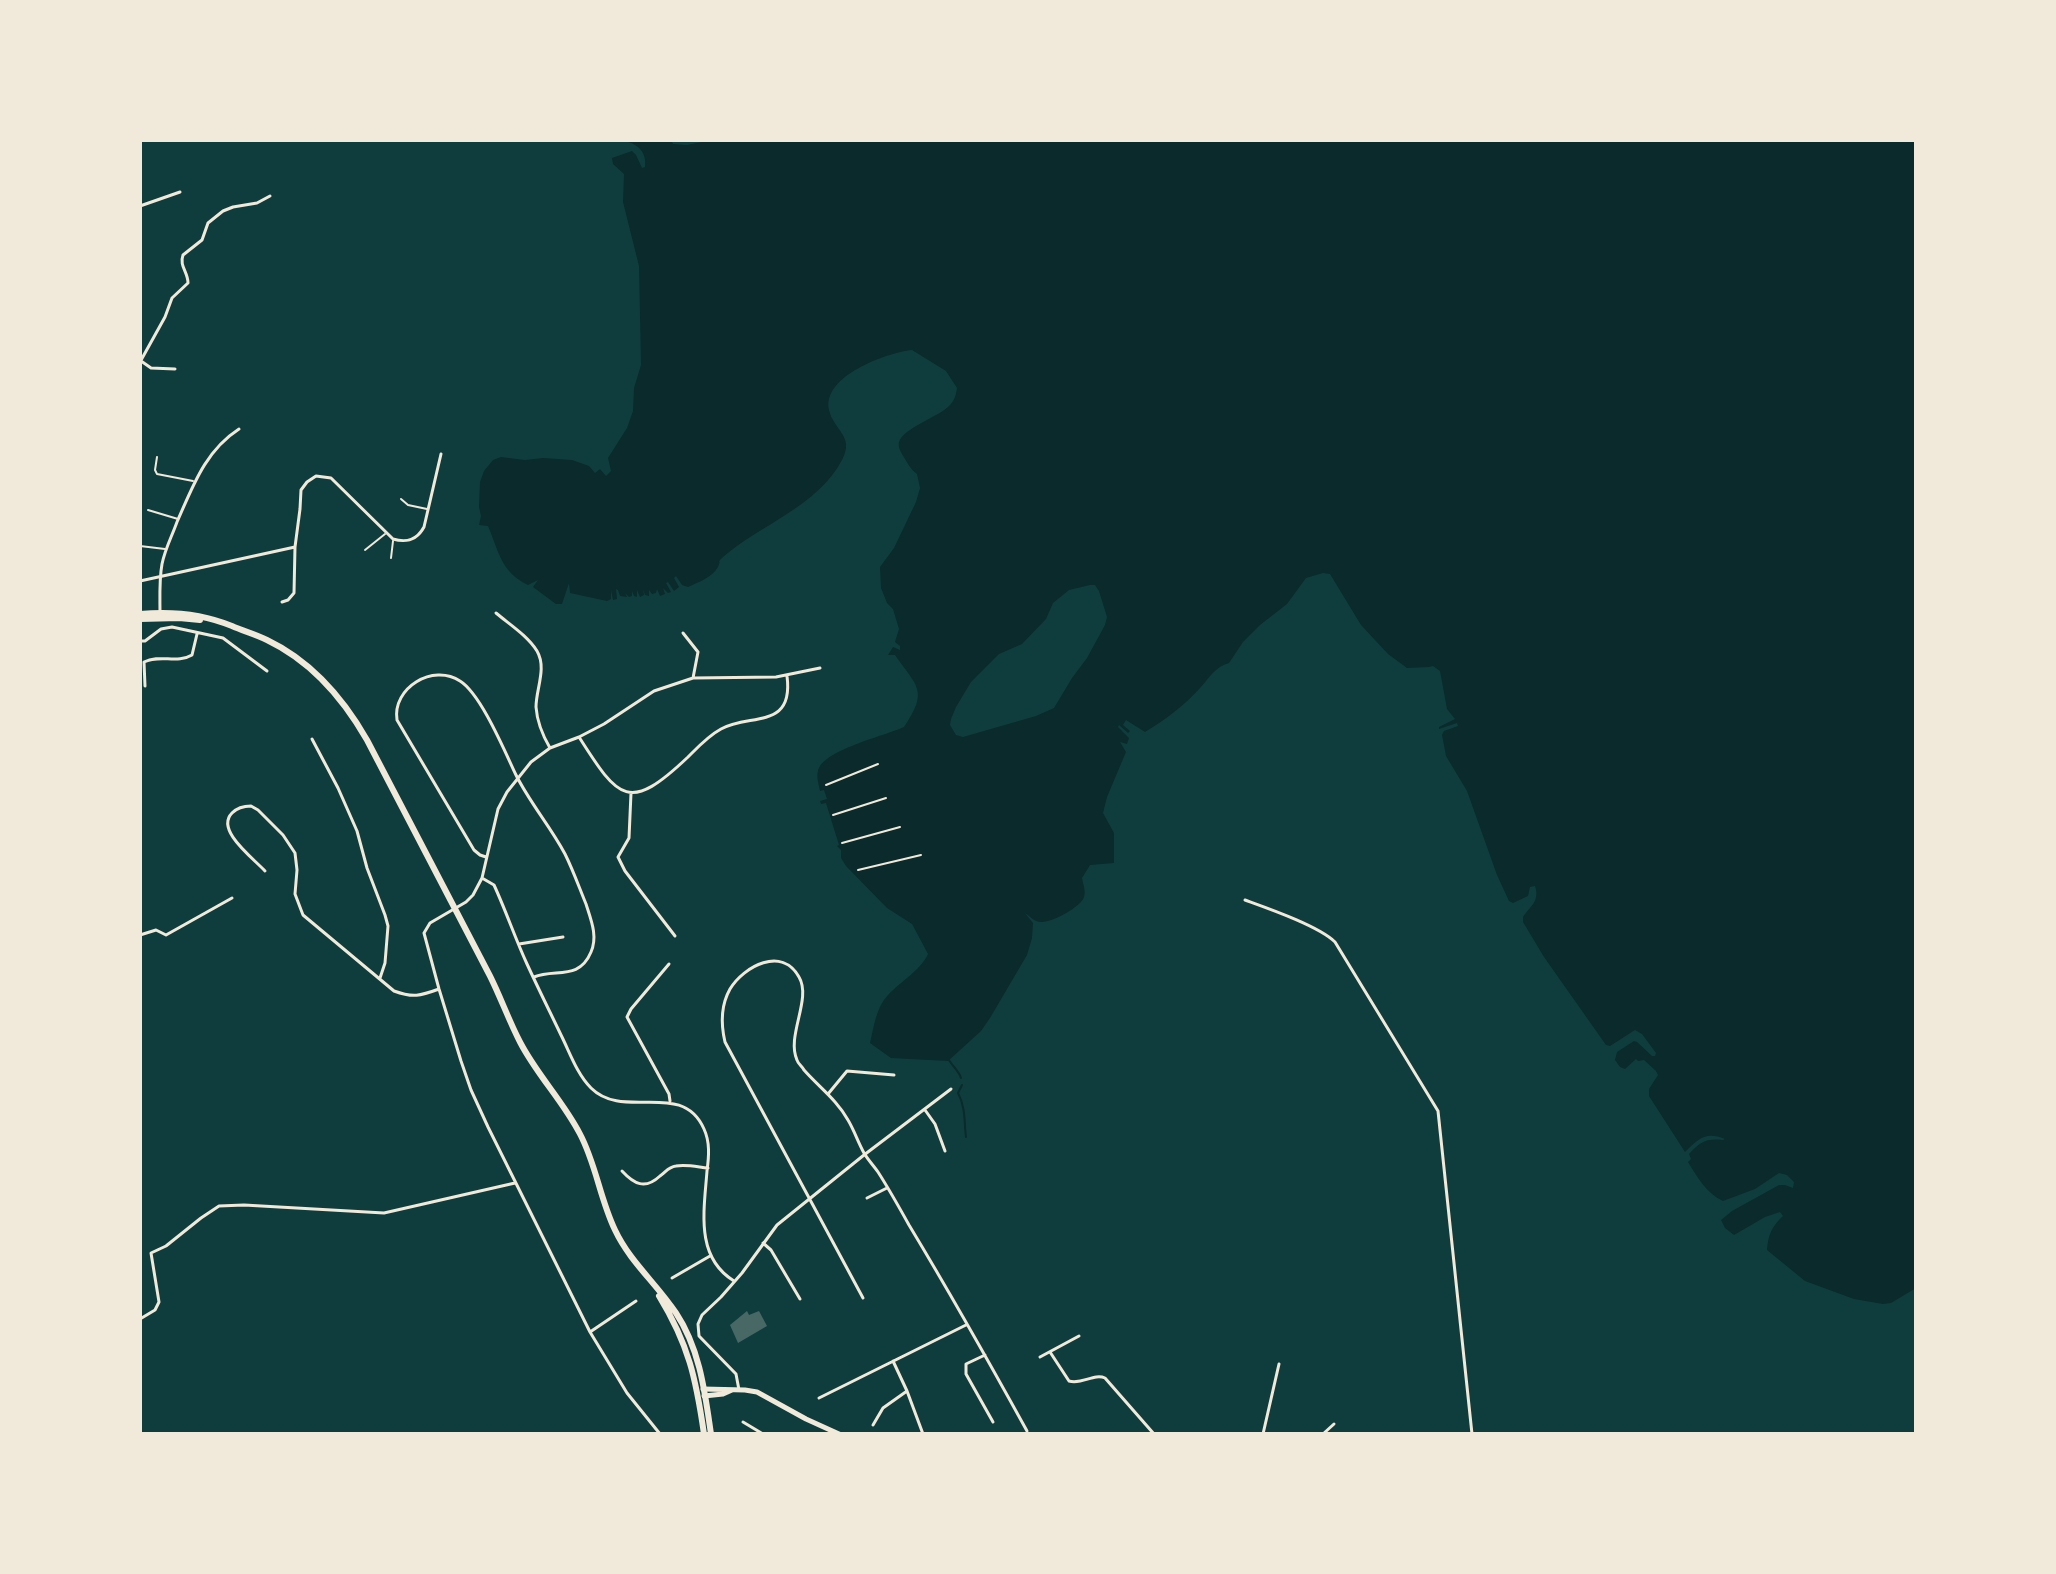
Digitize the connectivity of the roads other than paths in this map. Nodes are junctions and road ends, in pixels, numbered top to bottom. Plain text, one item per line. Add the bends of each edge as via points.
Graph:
1 (180, 192) dead end
2 (270, 196) dead end
3 (140, 206) edge
4 (140, 362) edge
5 (175, 369) dead end
6 (239, 429) dead end
7 (441, 454) dead end
8 (157, 457) dead end
9 (195, 481) junction
10 (401, 499) dead end
11 (428, 509) junction
12 (148, 510) dead end
13 (179, 519) junction
14 (385, 534) junction
15 (393, 539) junction
16 (140, 546) edge
17 (295, 547) junction
18 (166, 549) junction
19 (365, 550) dead end
20 (391, 558) dead end
21 (161, 575) junction
22 (140, 581) edge
23 (282, 602) dead end
24 (496, 613) dead end
25 (140, 616) edge
26 (160, 616) junction
27 (683, 633) dead end
28 (197, 634) junction
29 (140, 641) edge
30 (820, 668) dead end
31 (267, 671) dead end
32 (787, 676) junction
33 (693, 678) junction
34 (145, 686) dead end
35 (579, 737) junction
36 (312, 739) dead end
37 (550, 748) junction
38 (517, 778) junction
39 (631, 793) junction
40 (486, 857) junction
41 (265, 871) dead end
42 (482, 878) junction
43 (232, 898) dead end
44 (1245, 900) dead end
45 (455, 909) junction
46 (140, 935) edge
47 (675, 936) dead end
48 (563, 937) dead end
49 (519, 944) junction
50 (669, 964) dead end
51 (534, 977) junction
52 (380, 978) junction
53 (439, 989) junction
54 (894, 1075) dead end
55 (951, 1089) dead end
56 (828, 1094) junction
57 (670, 1101) junction
58 (925, 1110) junction
59 (945, 1151) dead end
60 (864, 1155) junction
61 (708, 1168) junction
62 (622, 1171) dead end
63 (515, 1183) junction
64 (887, 1188) junction
65 (867, 1198) dead end
66 (808, 1199) junction
67 (763, 1243) junction
68 (710, 1256) junction
69 (672, 1278) dead end
70 (734, 1281) junction
71 (863, 1298) dead end
72 (800, 1299) dead end
73 (636, 1301) dead end
74 (140, 1319) edge
75 (967, 1325) junction
76 (590, 1332) junction
77 (1079, 1336) dead end
78 (1050, 1352) junction
79 (985, 1355) junction
80 (1040, 1357) dead end
81 (893, 1361) junction
82 (1279, 1364) dead end
83 (701, 1390) junction
84 (736, 1390) junction
85 (907, 1391) junction
86 (705, 1397) junction
87 (819, 1398) dead end
88 (743, 1422) dead end
89 (993, 1422) dead end
90 (1334, 1424) dead end
91 (873, 1425) dead end
92 (1027, 1431) dead end
93 (1152, 1432) edge
94 (660, 1434) edge
95 (704, 1434) edge
96 (711, 1434) edge
97 (763, 1434) edge
98 (839, 1434) edge
99 (923, 1434) edge
100 (1143, 1434) edge
101 (1263, 1434) edge
102 (1323, 1434) edge
103 (1472, 1434) edge

1 - 3 street
2 - 4 street via 223,211 208,223 202,240 183,255 188,283 172,298
4 - 5 street
6 - 9 street via 215,449
7 - 11 street
8 - 9 lane via 157,474
9 - 13 street
10 - 11 lane
11 - 15 street via 415,538
12 - 13 lane
13 - 18 street
14 - 15 street
14 - 17 street via 340,485 316,476 301,490
14 - 19 lane
15 - 20 lane
16 - 18 lane
17 - 21 street
17 - 23 street via 294,593
18 - 21 street
21 - 22 street
21 - 26 street
24 - 37 street via 538,652 536,707
25 - 26 main road
26 - 45 main road via 231,626 268,640 321,678 367,740
27 - 33 street via 698,652
28 - 29 street via 172,627
28 - 31 street via 223,638
28 - 34 street via 186,659 144,662
30 - 32 street
32 - 33 street
32 - 39 street via 789,689 779,710 759,721 718,730 667,776
33 - 35 street via 654,691
35 - 37 street
35 - 39 street via 614,786
36 - 52 street via 357,831 385,915
37 - 38 street
38 - 40 street via 498,809
38 - 40 street via 480,706 461,682 428,677 403,693 397,720 474,850
38 - 51 street via 565,854 594,930 592,951 583,964 566,973
39 - 47 street via 629,838 618,857
40 - 42 street
41 - 52 street via 227,828 237,809 251,806 283,835 295,853 295,894 303,915
42 - 45 street via 473,895
42 - 49 street via 494,885
43 - 46 street via 166,935 156,930
44 - 103 street via 1335,942 1438,1111
45 - 53 street via 430,923 424,933
45 - 83 main road via 528,1057 579,1131 617,1235 667,1309
48 - 49 street
49 - 51 street
50 - 57 street via 627,1017
51 - 57 street via 575,1066 595,1092 624,1103
52 - 53 street via 407,996
53 - 63 street via 471,1090
54 - 56 street via 847,1071
55 - 58 street
56 - 60 street via 848,1119
56 - 66 street via 796,1060 803,988 799,976 781,963 757,964 744,972 726,1000 725,1042
57 - 61 street via 704,1127
58 - 59 street
58 - 60 street
60 - 64 street
60 - 66 street
61 - 62 street via 670,1167 656,1179 637,1184
61 - 68 street via 704,1232
63 - 74 street via 384,1213 219,1206 151,1253 159,1302
63 - 76 street
64 - 65 street
64 - 75 street
66 - 67 street
66 - 71 street
67 - 70 street
67 - 72 street
68 - 69 street
68 - 70 street
70 - 84 street via 702,1315 697,1329 701,1340 736,1374
73 - 76 street
75 - 79 street
75 - 81 street
76 - 94 street via 627,1393
77 - 78 street
78 - 80 street
78 - 93 street via 1069,1381 1105,1378
79 - 89 street via 965,1369
79 - 92 street
81 - 85 street
81 - 87 street
82 - 101 street
83 - 84 main road
83 - 86 main road
83 - 95 main road
84 - 86 main road
84 - 98 main road via 762,1394
85 - 91 street via 883,1408
85 - 99 street
86 - 96 main road
88 - 97 street
90 - 102 street
93 - 100 street

